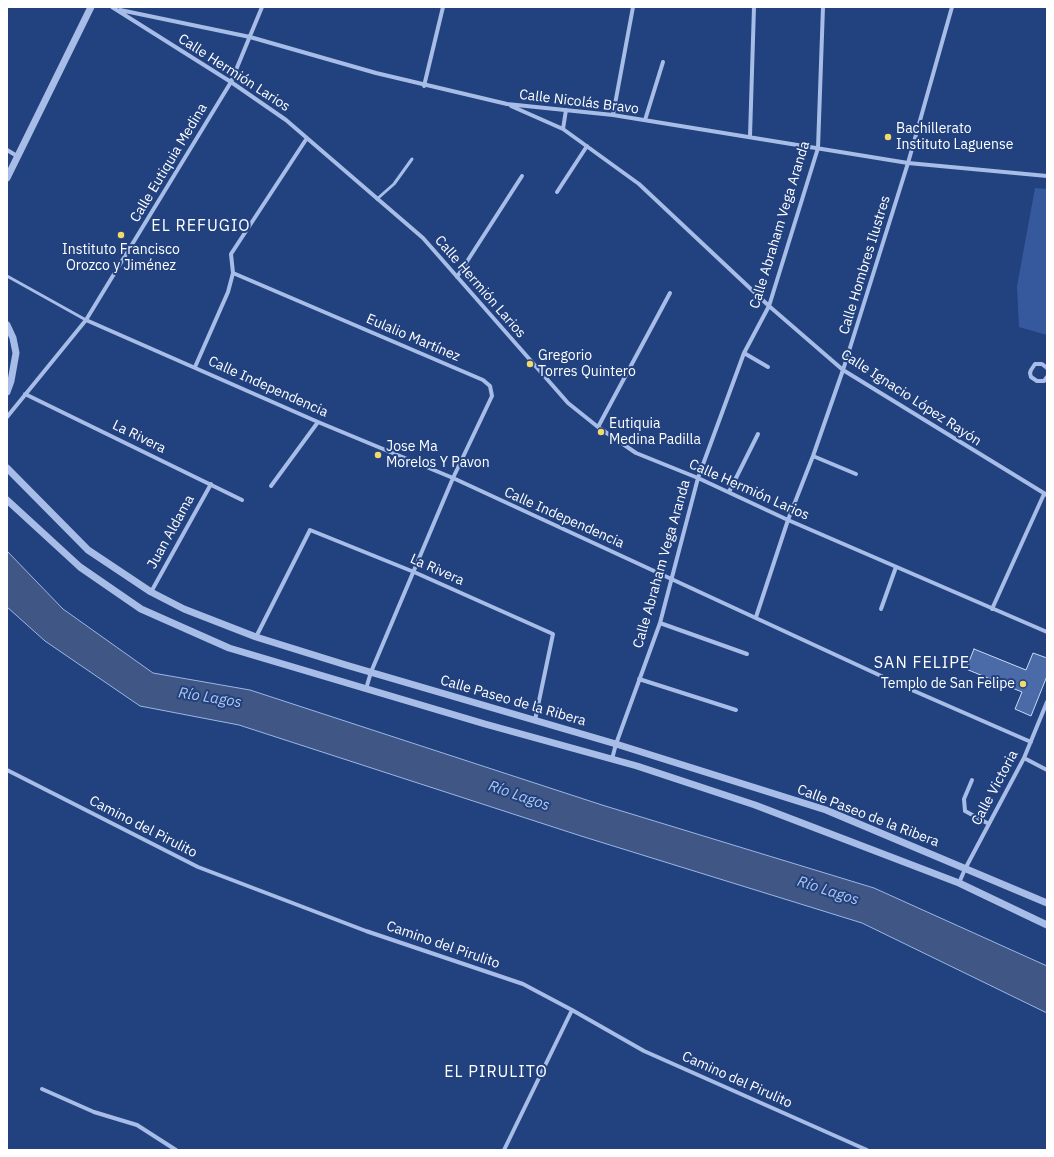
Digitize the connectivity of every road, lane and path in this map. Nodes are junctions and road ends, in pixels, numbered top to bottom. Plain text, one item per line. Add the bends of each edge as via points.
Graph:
1 (91, 7) edge
2 (262, 7) edge
3 (443, 7) edge
4 (633, 7) edge
5 (754, 7) edge
6 (823, 7) edge
7 (952, 7) edge
8 (114, 8) edge
9 (250, 37) junction
10 (663, 62) dead end
11 (231, 82) junction
12 (424, 86) junction
13 (507, 104) junction
14 (566, 110) junction
15 (614, 115) junction
16 (645, 120) junction
17 (563, 129) junction
18 (750, 136) junction
19 (307, 138) junction
20 (587, 146) junction
21 (818, 148) junction
22 (7, 150) edge
23 (16, 156) junction
24 (412, 159) dead end
25 (908, 163) junction
26 (522, 176) dead end
27 (1047, 176) edge
28 (7, 178) edge
29 (557, 192) dead end
30 (377, 200) junction
31 (233, 273) junction
32 (7, 276) edge
33 (457, 277) junction
34 (670, 292) dead end
35 (769, 306) junction
36 (86, 320) junction
37 (7, 325) edge
38 (744, 354) junction
39 (195, 367) junction
40 (768, 367) dead end
41 (1047, 368) edge
42 (843, 370) junction
43 (1047, 377) edge
44 (7, 392) edge
45 (25, 394) junction
46 (7, 417) edge
47 (318, 422) junction
48 (598, 427) junction
49 (758, 434) dead end
50 (813, 456) junction
51 (7, 468) edge
52 (856, 474) dead end
53 (452, 478) junction
54 (698, 478) junction
55 (211, 484) junction
56 (271, 486) dead end
57 (729, 492) junction
58 (1046, 495) edge
59 (7, 500) edge
60 (242, 500) dead end
61 (788, 520) junction
62 (896, 567) junction
63 (414, 572) junction
64 (672, 580) junction
65 (151, 592) junction
66 (881, 609) dead end
67 (992, 609) junction
68 (756, 617) junction
69 (660, 623) junction
70 (1047, 632) edge
71 (256, 637) junction
72 (747, 654) dead end
73 (371, 672) junction
74 (639, 679) junction
75 (366, 689) junction
76 (1047, 702) edge
77 (736, 710) dead end
78 (535, 720) junction
79 (1031, 742) junction
80 (616, 744) junction
81 (1024, 758) junction
82 (612, 759) junction
83 (7, 770) edge
84 (1047, 770) edge
85 (972, 780) dead end
86 (989, 824) junction
87 (965, 869) junction
88 (959, 883) junction
89 (1047, 903) edge
90 (1047, 925) edge
91 (572, 1010) junction
92 (42, 1089) dead end
93 (176, 1150) edge
94 (504, 1150) edge
95 (867, 1150) edge

1 - 23 street via 51,91
2 - 9 street, Calle Eutiquia Medina
3 - 12 street
4 - 15 street
5 - 18 street
6 - 21 street, Calle Abraham Vega Aranda
7 - 25 street, Calle Hombres Ilustres
8 - 9 street, Calle Nicolás Bravo
8 - 11 street, Calle Hermión Larios
9 - 11 street, Calle Eutiquia Medina
9 - 12 street, Calle Nicolás Bravo
10 - 16 street
11 - 19 street, Calle Hermión Larios via 286,120
11 - 36 street, Calle Eutiquia Medina
12 - 13 street, Calle Nicolás Bravo
13 - 14 street, Calle Nicolás Bravo
13 - 17 street, Calle Ignacio López Rayón
14 - 15 street, Calle Nicolás Bravo
14 - 17 street
15 - 16 street, Calle Nicolás Bravo
16 - 18 street, Calle Nicolás Bravo
17 - 20 street, Calle Ignacio López Rayón
18 - 21 street, Calle Nicolás Bravo
19 - 30 street, Calle Hermión Larios
19 - 31 street via 231,254
20 - 29 street
20 - 35 street, Calle Ignacio López Rayón via 639,184
21 - 25 street, Calle Nicolás Bravo
21 - 35 street, Calle Abraham Vega Aranda
22 - 23 street
23 - 28 street
24 - 30 lane via 394,184
25 - 27 street, Calle Nicolás Bravo
25 - 42 street, Calle Hombres Ilustres
26 - 33 street
30 - 33 street, Calle Hermión Larios via 423,238
31 - 39 street via 228,292
31 - 53 street, Eulalio Martínez via 483,380 490,386 492,396
32 - 36 lane
33 - 48 street, Calle Hermión Larios via 568,403
34 - 48 street
35 - 38 street, Calle Abraham Vega Aranda
35 - 42 street, Calle Ignacio López Rayón
36 - 39 street, Calle Independencia
36 - 45 street, Calle Eutiquia Medina
37 - 44 street via 16,353
38 - 40 street
38 - 54 street, Calle Abraham Vega Aranda
39 - 47 street, Calle Independencia
41 - 43 street via 1042,364 1035,364 1030,373 1037,381 1044,381
42 - 50 street, Calle Hombres Ilustres
42 - 58 street, Calle Ignacio López Rayón
45 - 46 street, Calle Eutiquia Medina
45 - 55 street, La Rivera
47 - 53 street, Calle Independencia
47 - 56 street
48 - 54 street, Calle Hermión Larios via 636,453
49 - 57 street
50 - 52 street
50 - 61 street, Calle Hombres Ilustres
51 - 65 street, Calle Paseo de la Ribera via 88,550
53 - 63 street
53 - 64 street, Calle Independencia
54 - 57 street, Calle Hermión Larios
54 - 64 street, Calle Abraham Vega Aranda
55 - 60 street, La Rivera
55 - 65 street, Juan Aldama
57 - 61 street, Calle Hermión Larios
58 - 67 street
59 - 75 street, Calle Paseo de la Ribera via 80,567 141,609 229,648
61 - 62 street, Calle Hermión Larios
61 - 68 street, Calle Hombres Ilustres
62 - 66 street
62 - 67 street, Calle Hermión Larios
63 - 71 street, La Rivera via 310,530
63 - 73 street
63 - 78 street, La Rivera via 553,634
64 - 68 street, Calle Independencia
64 - 69 street, Calle Abraham Vega Aranda
65 - 71 street, Calle Paseo de la Ribera via 184,609
67 - 70 street, Calle Hermión Larios
68 - 79 street, Calle Independencia via 905,687
69 - 72 street
69 - 74 street, Calle Abraham Vega Aranda
71 - 73 street, Calle Paseo de la Ribera
73 - 75 street
73 - 78 street, Calle Paseo de la Ribera
74 - 77 street
74 - 80 street, Calle Abraham Vega Aranda
75 - 82 street, Calle Paseo de la Ribera
76 - 79 street, Calle Victoria
78 - 80 street, Calle Paseo de la Ribera
79 - 81 street, Calle Victoria
80 - 82 street, Calle Abraham Vega Aranda
80 - 87 street, Calle Paseo de la Ribera via 826,810
81 - 84 street
81 - 86 street, Calle Victoria
82 - 88 street, Calle Paseo de la Ribera via 755,805
83 - 91 street, Camino del Pirulito via 198,867 366,931 523,984
85 - 86 street via 964,799 965,810
86 - 87 street, Calle Victoria
87 - 88 street, Calle Victoria
87 - 89 street, Calle Paseo de la Ribera
88 - 90 street, Calle Paseo de la Ribera
91 - 94 street
91 - 95 street, Camino del Pirulito via 644,1051
92 - 93 street via 94,1112 137,1125

